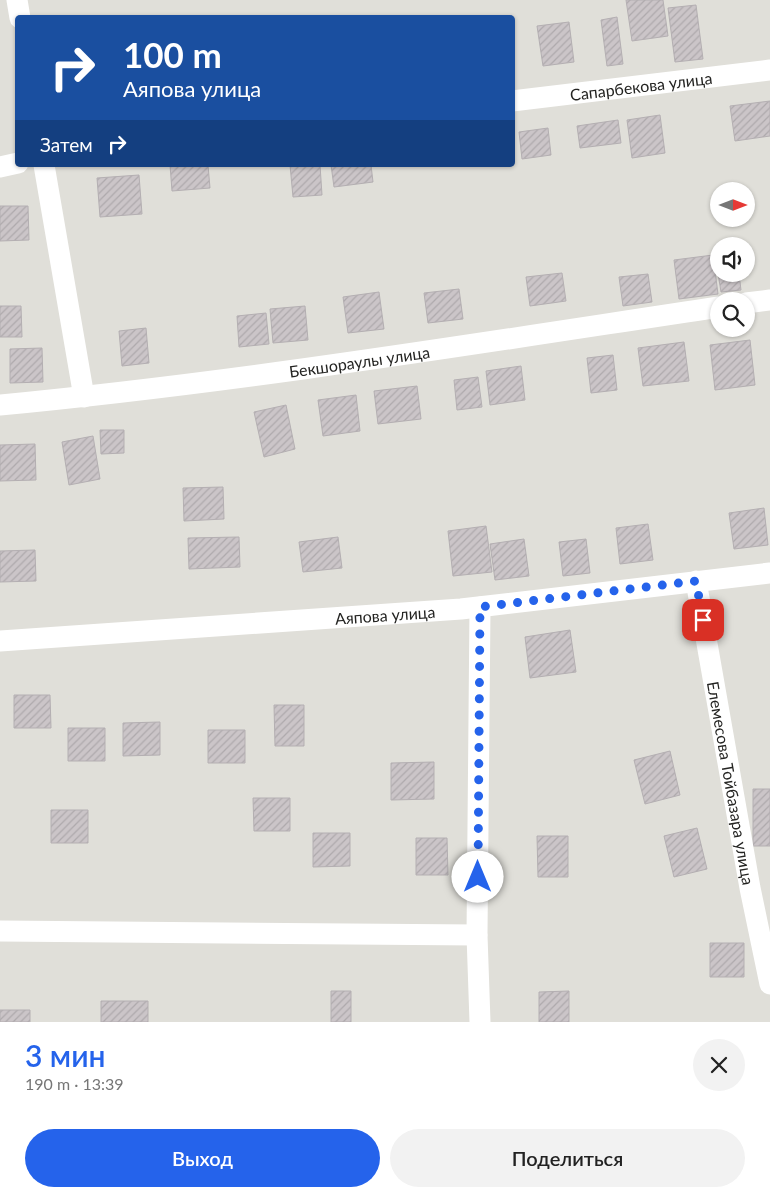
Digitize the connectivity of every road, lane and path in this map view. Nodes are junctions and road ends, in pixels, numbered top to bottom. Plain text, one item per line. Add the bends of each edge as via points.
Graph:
1 (17, 0) edge
2 (20, 15) edge
3 (770, 70) edge
4 (515, 101) edge
5 (15, 164) edge
6 (0, 167) edge
7 (44, 167) edge
8 (770, 300) edge
9 (755, 302) edge
10 (710, 308) edge
11 (84, 397) junction
12 (0, 405) edge
13 (770, 573) edge
14 (696, 581) junction
15 (480, 607) junction
16 (0, 641) edge
17 (760, 888) edge
18 (0, 931) edge
19 (477, 935) junction
20 (770, 984) edge
21 (480, 1022) edge

1 - 2 street
3 - 4 street, Сапарбекова улица
5 - 6 street
7 - 11 street
8 - 9 street
10 - 11 street, Бекшораулы улица via 365,360
11 - 12 street, Бекшораулы улица
13 - 14 street, Аяпова улица
14 - 15 street, Аяпова улица
14 - 17 street, Елемесова Тойбазара улица
15 - 16 street, Аяпова улица
15 - 19 street
17 - 20 street, Елемесова Тойбазара улица
18 - 19 street
19 - 21 street

